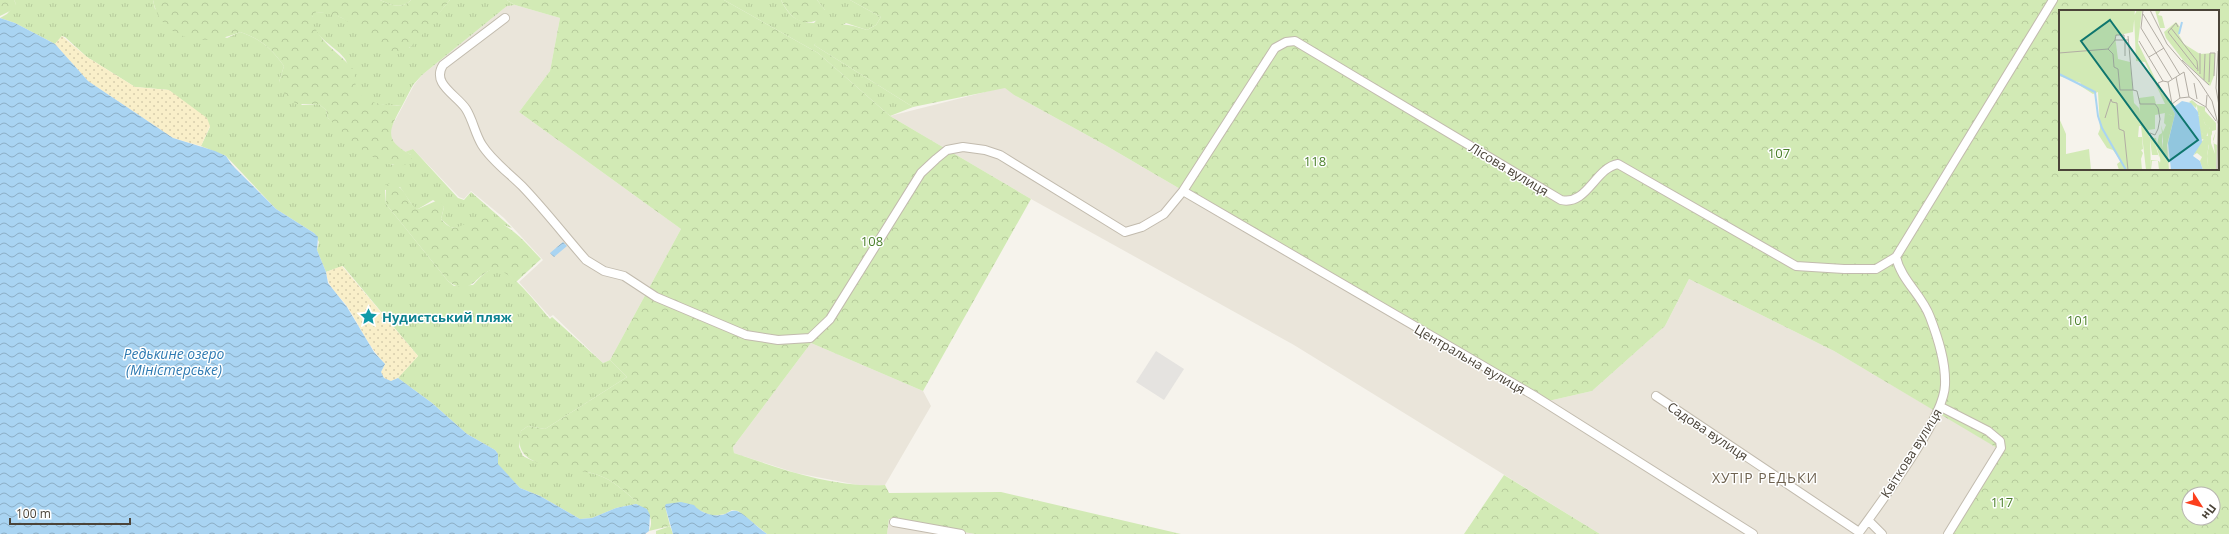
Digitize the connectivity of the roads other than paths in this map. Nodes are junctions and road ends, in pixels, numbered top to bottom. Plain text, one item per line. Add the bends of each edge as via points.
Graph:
1 (2053, 0) edge
2 (505, 18) dead end
3 (1183, 191) junction
4 (1896, 257) junction
5 (1656, 396) dead end
6 (1941, 407) junction
7 (1868, 520) junction
8 (894, 522) dead end
9 (1859, 533) edge
10 (961, 534) edge
11 (1753, 534) edge
12 (1882, 534) edge
13 (1948, 534) edge

1 - 4 street
2 - 3 street, Лісова вулиця via 443,65 439,71 442,83 465,107 472,119 481,144 523,187 586,260 604,270 624,276 656,297 746,335 778,340 810,338 830,319 921,173 947,150 963,147 985,150 1013,162 1125,232 1142,227 1164,214
3 - 4 street, Лісова вулиця via 1274,48 1295,41 1561,200 1567,202 1581,196 1607,168 1618,164 1796,266 1844,270 1876,269
3 - 11 street, Центральна вулиця via 1533,395
4 - 6 street, Квіткова вулиця via 1898,267 1922,298 1940,346 1945,386
5 - 9 street, Садова вулиця
6 - 7 street, Квіткова вулиця via 1905,467
6 - 13 street via 1988,430 2000,441 2001,448
7 - 9 street, Квіткова вулиця
7 - 12 street
8 - 10 street

